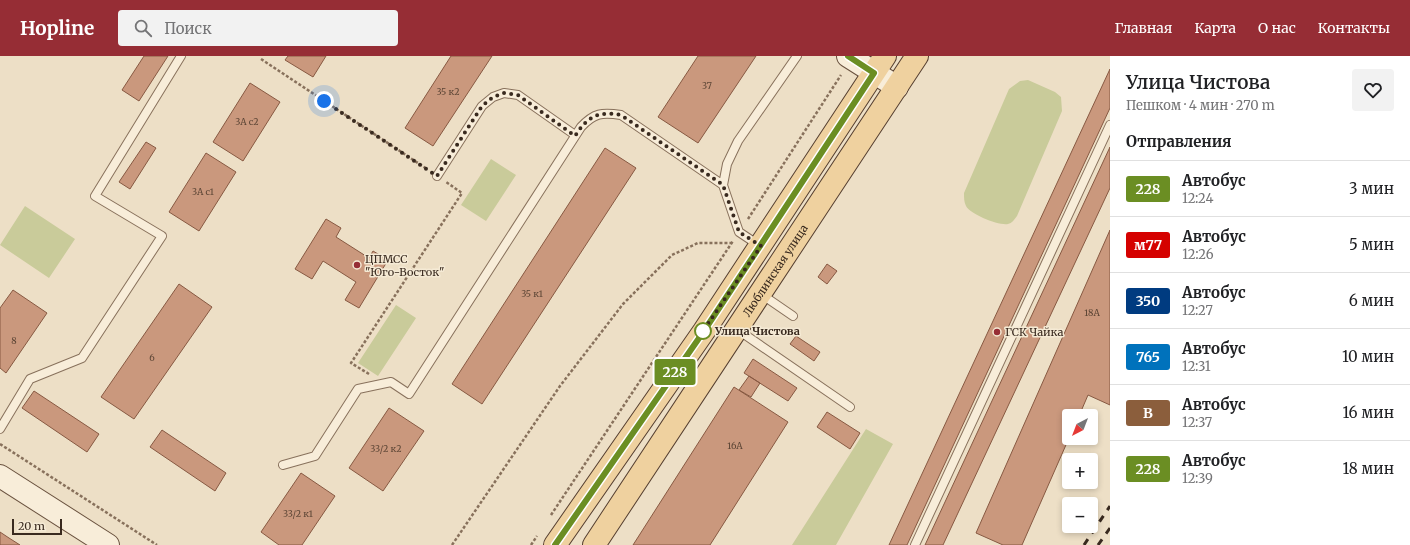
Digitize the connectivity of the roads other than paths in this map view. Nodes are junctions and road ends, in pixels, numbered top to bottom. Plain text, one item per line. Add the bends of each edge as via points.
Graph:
1 (181, 56) edge
2 (797, 56) edge
3 (917, 56) edge
4 (844, 65) edge
5 (879, 65) edge
6 (897, 87) junction
7 (1110, 125) edge
8 (575, 136) junction
9 (437, 176) road end
10 (723, 185) junction
11 (761, 246) junction
12 (761, 293) junction
13 (793, 316) dead end
14 (737, 329) junction
15 (850, 406) dead end
16 (0, 429) edge
17 (284, 464) dead end
18 (0, 476) edge
19 (547, 539) edge
20 (108, 545) edge
21 (594, 545) edge
22 (915, 545) edge

1 - 16 lane via 95,196 162,236 82,358 30,379
2 - 10 lane via 738,141 727,164
3 - 6 main road, Люблинская улица
4 - 5 main road
5 - 6 main road
5 - 11 main road
6 - 12 main road, Люблинская улица
7 - 22 lane
8 - 9 lane via 518,95 504,93 493,97 482,106
8 - 10 lane via 591,117 607,113 621,115
8 - 17 lane via 409,394 391,382 358,389 314,456
10 - 11 lane via 739,232
11 - 19 main road
12 - 13 lane
12 - 14 main road, Люблинская улица
14 - 15 lane
14 - 21 main road, Люблинская улица
18 - 20 main road

